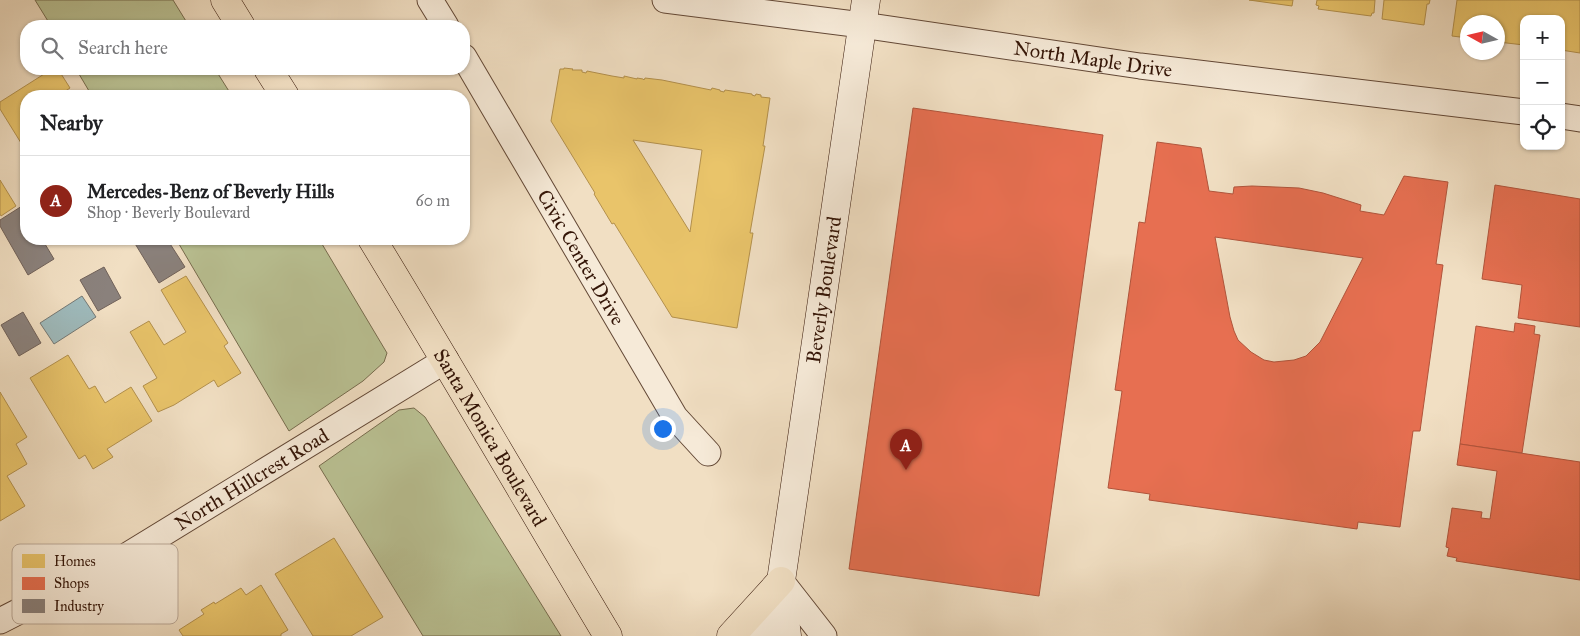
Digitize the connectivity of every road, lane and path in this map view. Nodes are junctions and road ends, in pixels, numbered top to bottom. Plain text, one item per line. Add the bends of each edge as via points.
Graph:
1 (225, 0) edge
2 (430, 0) edge
3 (665, 0) edge
4 (864, 13) edge
5 (237, 20) edge
6 (442, 20) edge
7 (470, 67) edge
8 (272, 75) edge
9 (280, 90) edge
10 (1520, 112) edge
11 (1565, 117) edge
12 (1580, 119) edge
13 (376, 245) edge
14 (446, 360) junction
15 (708, 453) dead end
16 (146, 544) edge
17 (781, 581) junction
18 (12, 615) edge
19 (0, 621) edge
20 (609, 636) edge
21 (730, 636) edge
22 (758, 636) edge
23 (787, 636) edge
24 (805, 636) edge
25 (824, 636) edge

1 - 5 main road
2 - 6 street
3 - 4 street, North Maple Drive
4 - 10 street, North Maple Drive via 1140,66
4 - 17 main road, Beverly Boulevard
7 - 15 street, Civic Center Drive via 675,417
8 - 9 main road
11 - 12 street
13 - 14 main road, Santa Monica Boulevard
14 - 16 street, North Hillcrest Road
14 - 20 main road, Santa Monica Boulevard
17 - 21 main road
17 - 22 main road, Beverly Boulevard
17 - 23 main road, Beverly Boulevard
17 - 24 street
17 - 25 street
18 - 19 street, North Hillcrest Road

